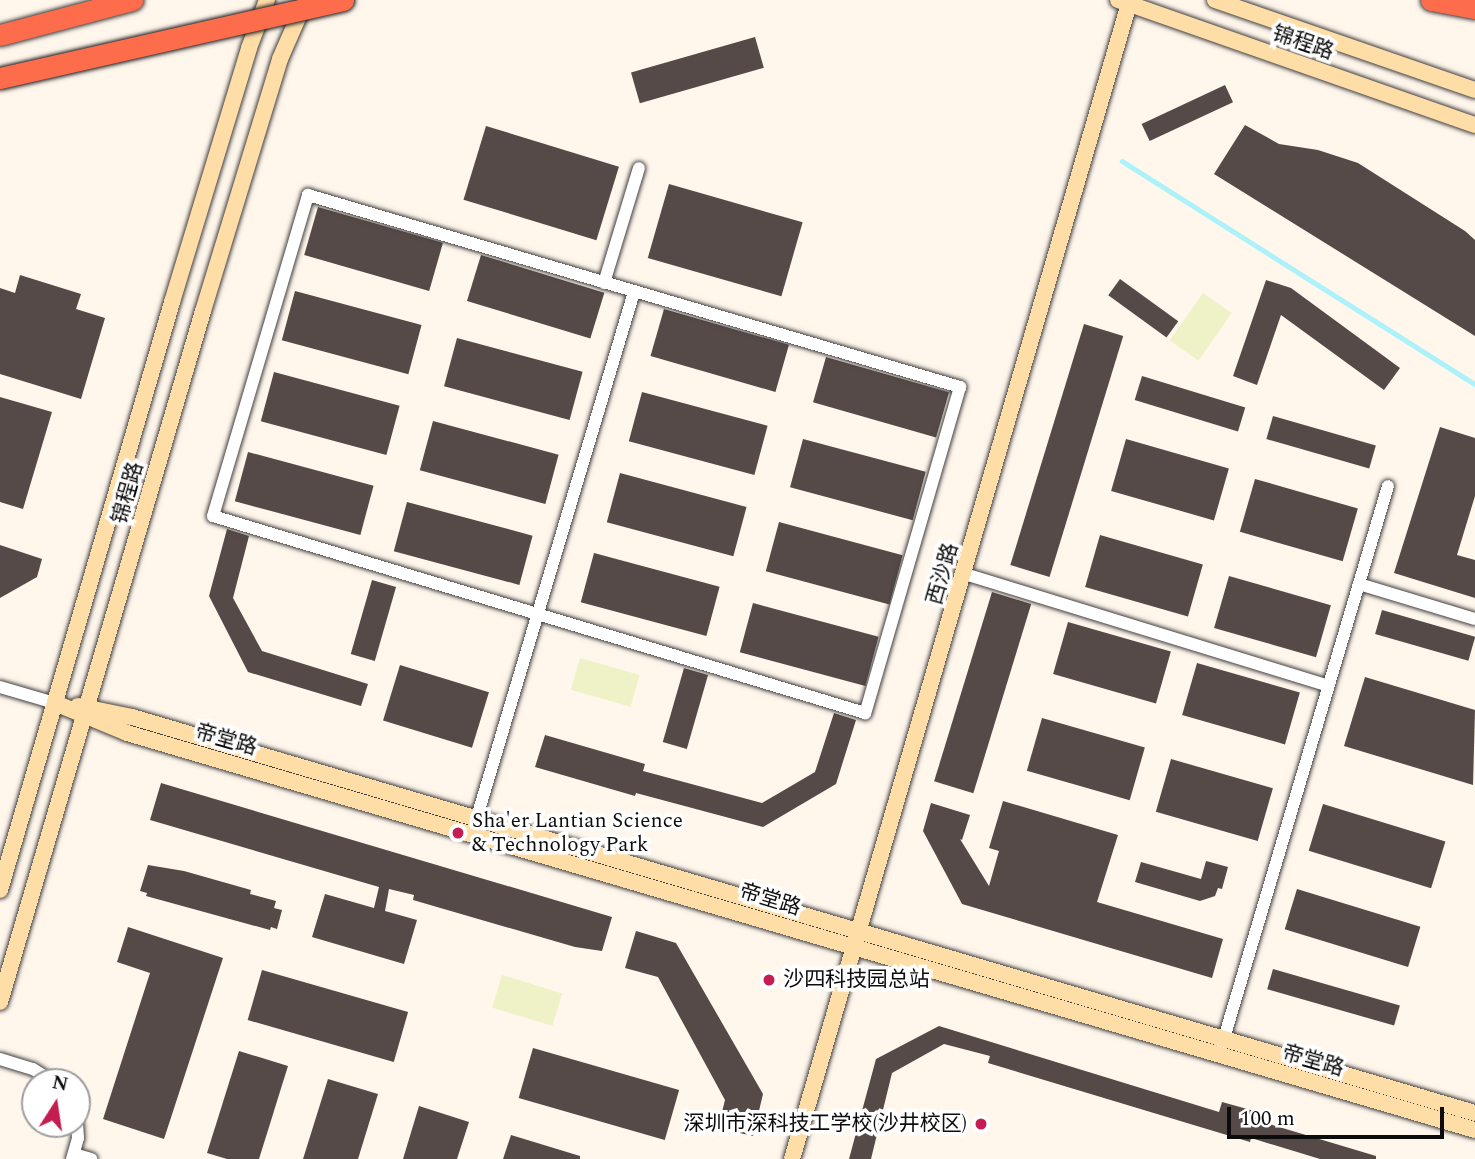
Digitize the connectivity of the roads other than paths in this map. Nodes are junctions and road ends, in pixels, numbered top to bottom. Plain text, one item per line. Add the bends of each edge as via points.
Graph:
1 (131, 0) edge
2 (267, 0) edge
3 (306, 0) edge
4 (343, 0) edge
5 (1215, 0) edge
6 (1431, 0) edge
7 (1126, 1) edge
8 (1475, 8) edge
9 (0, 35) edge
10 (0, 78) edge
11 (1475, 90) edge
12 (1475, 125) edge
13 (639, 168) dead end
14 (604, 283) junction
15 (634, 292) junction
16 (1388, 486) dead end
17 (965, 574) junction
18 (1359, 584) junction
19 (538, 613) junction
20 (1475, 619) edge
21 (0, 687) edge
22 (1328, 687) junction
23 (55, 703) junction
24 (87, 712) junction
25 (474, 826) junction
26 (0, 890) edge
27 (860, 931) junction
28 (854, 948) junction
29 (0, 1002) edge
30 (1221, 1048) junction
31 (0, 1059) edge
32 (30, 1068) edge
33 (1475, 1113) edge
34 (1475, 1130) edge
35 (75, 1138) edge
36 (73, 1157) edge
37 (91, 1159) edge
38 (792, 1159) edge

1 - 9 highway
2 - 23 street, 锦程路 via 176,289
3 - 24 street, 锦程路 via 275,72
4 - 10 highway, bridge
5 - 11 street, 锦程路
6 - 8 highway
7 - 12 street, 锦程路
7 - 17 street, 西沙路
13 - 14 street
14 - 15 street
14 - 19 street via 308,195 213,516
15 - 19 street
15 - 19 street via 960,387 865,713
16 - 18 street
17 - 22 street
17 - 27 street, 西沙路
18 - 20 street
18 - 22 street
19 - 25 street
21 - 23 street, 帝堂路
22 - 30 street
23 - 24 street, 帝堂路
23 - 26 street, 锦程路
24 - 25 street, 帝堂路 via 127,733
24 - 29 street, 锦程路
25 - 27 street, 帝堂路
25 - 28 street, 帝堂路
27 - 28 street, 西沙路
27 - 30 street, 帝堂路
28 - 30 street, 帝堂路
28 - 38 street, 西沙路
30 - 33 street, 帝堂路
30 - 34 street, 帝堂路
31 - 32 street
35 - 36 street
36 - 37 street

